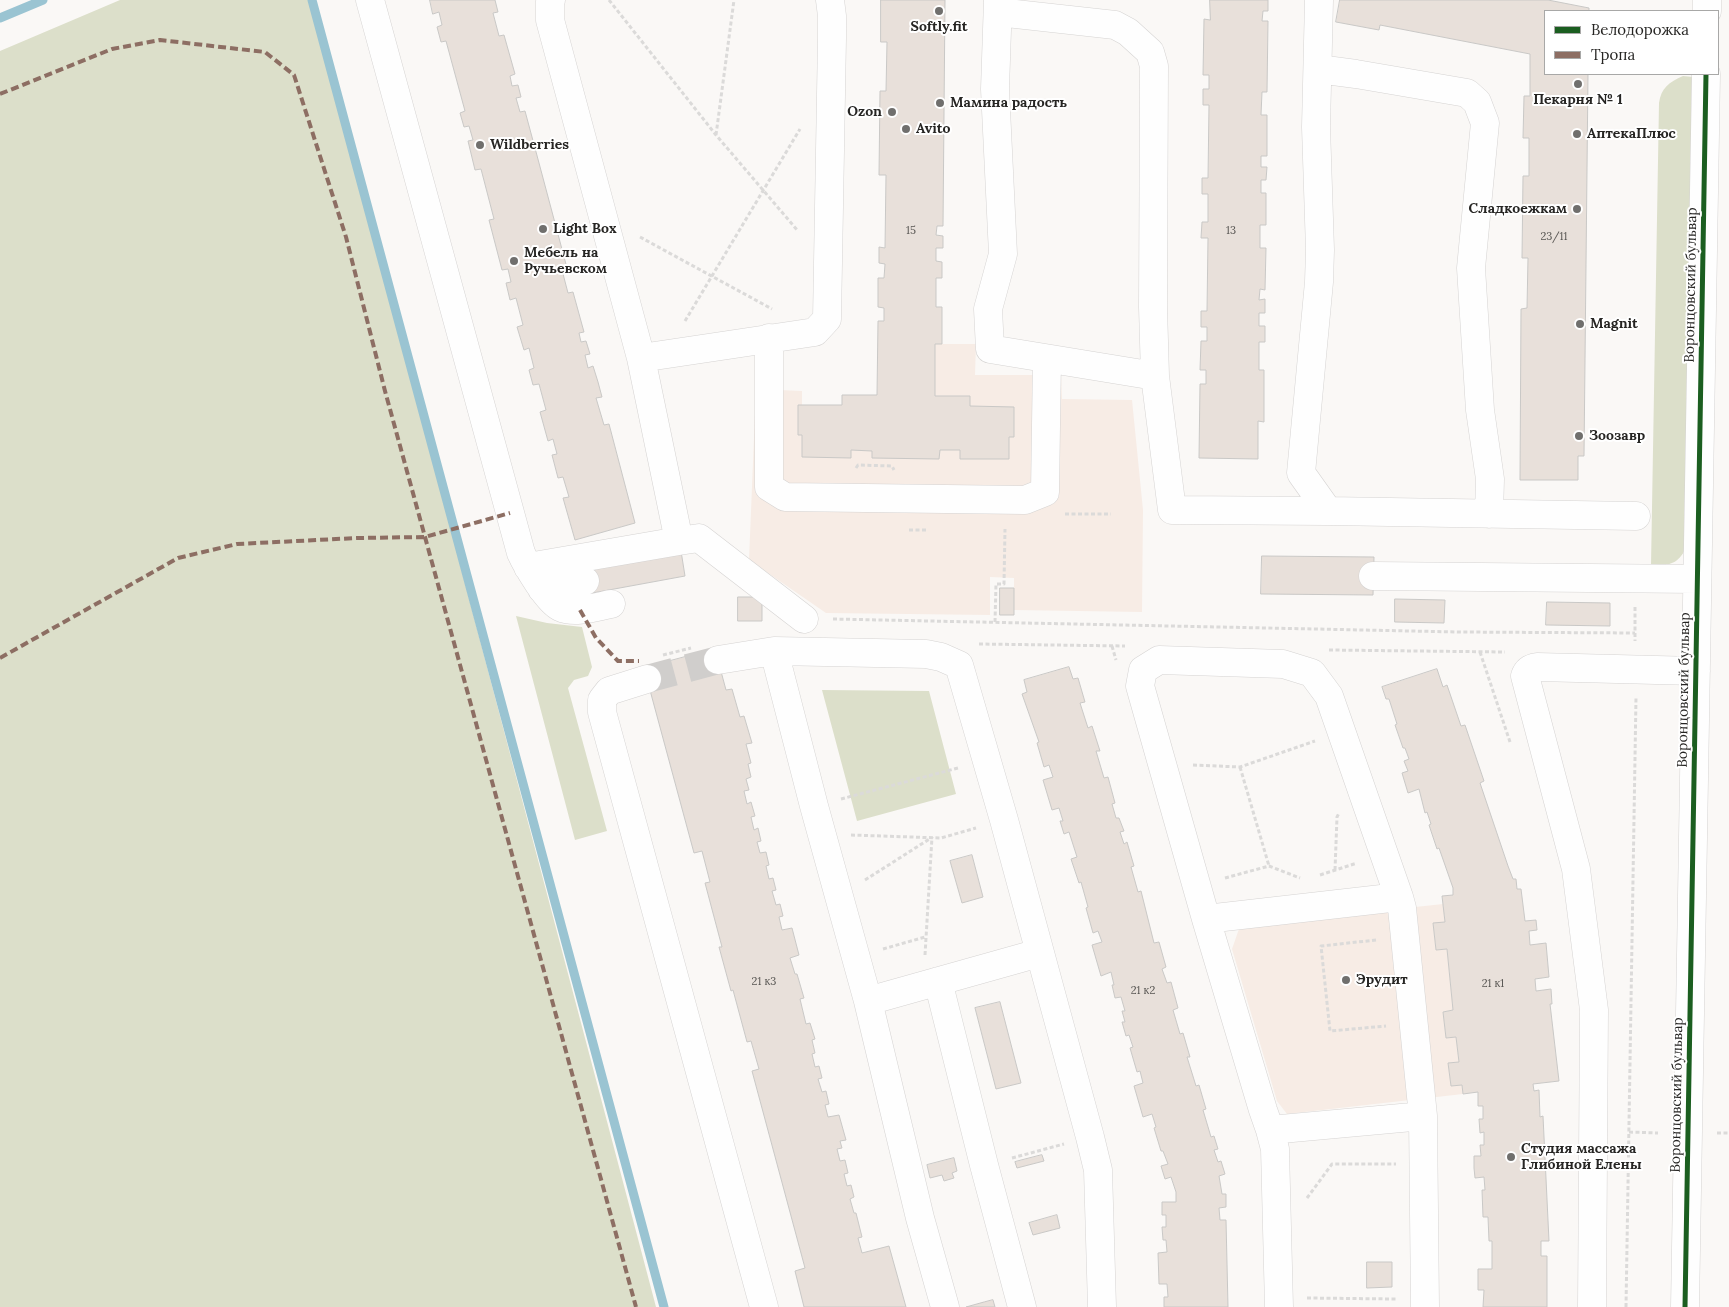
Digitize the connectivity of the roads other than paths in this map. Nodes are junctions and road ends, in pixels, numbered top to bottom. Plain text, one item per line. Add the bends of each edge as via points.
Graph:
1 (370, 0) edge
2 (551, 0) edge
3 (830, 0) edge
4 (1319, 0) edge
5 (1719, 0) edge
6 (1729, 2) edge
7 (998, 6) edge
8 (1318, 69) junction
9 (1706, 75) edge
10 (769, 338) junction
11 (653, 356) junction
12 (1047, 359) junction
13 (1155, 376) junction
14 (1301, 473) junction
15 (1266, 511) junction
16 (1328, 511) junction
17 (1489, 514) junction
18 (1636, 516) dead end
19 (679, 542) junction
20 (1374, 576) dead end
21 (535, 578) junction
22 (1697, 579) junction
23 (585, 581) dead end
24 (610, 604) dead end
25 (804, 619) road end
26 (774, 651) junction
27 (709, 654) tunnel mouth
28 (1696, 671) junction
29 (647, 679) tunnel mouth
30 (1399, 897) junction
31 (1206, 919) junction
32 (1039, 953) junction
33 (938, 981) junction
34 (868, 1001) junction
35 (1423, 1116) junction
36 (1270, 1130) junction
37 (1279, 1302) edge
38 (1425, 1303) edge
39 (764, 1307) edge
40 (945, 1307) edge
41 (1022, 1307) edge
42 (1102, 1307) edge
43 (1592, 1307) edge
44 (1685, 1307) edge

1 - 21 street via 519,545
2 - 11 street via 550,20 602,216
3 - 10 street via 827,319 815,332
4 - 8 street
5 - 6 street
7 - 12 street via 995,89 1003,254 988,308 990,349
7 - 13 street via 1115,25 1150,52 1154,66
8 - 14 street via 1319,282
8 - 17 street via 1467,93 1477,102 1485,123 1471,268 1480,410 1490,479
9 - 22 street, Воронцовский бульвар
10 - 11 street
10 - 12 street via 769,487 785,497 1025,500 1045,492
11 - 19 street
12 - 13 street
13 - 15 street via 1172,510
14 - 15 street
14 - 16 street
15 - 16 street
16 - 17 street
17 - 18 street
19 - 21 street
19 - 25 street via 699,538
20 - 22 street
21 - 23 street
21 - 24 street via 559,607 580,610
22 - 28 street, Воронцовский бульвар
26 - 27 street
26 - 32 street via 926,654 959,665
26 - 34 street
28 - 43 street via 1537,667 1526,671 1525,676 1576,869 1594,1010
28 - 44 street, Воронцовский бульвар
29 - 39 street via 609,691 602,700 602,712
30 - 31 street
30 - 31 street via 1330,696 1312,674 1283,664 1160,660 1143,670 1140,686
30 - 35 street
31 - 36 street
32 - 33 street
32 - 42 street via 1098,1170
33 - 34 street
33 - 41 street
34 - 40 street via 920,1218
35 - 36 street
35 - 38 street
36 - 37 street via 1275,1149

